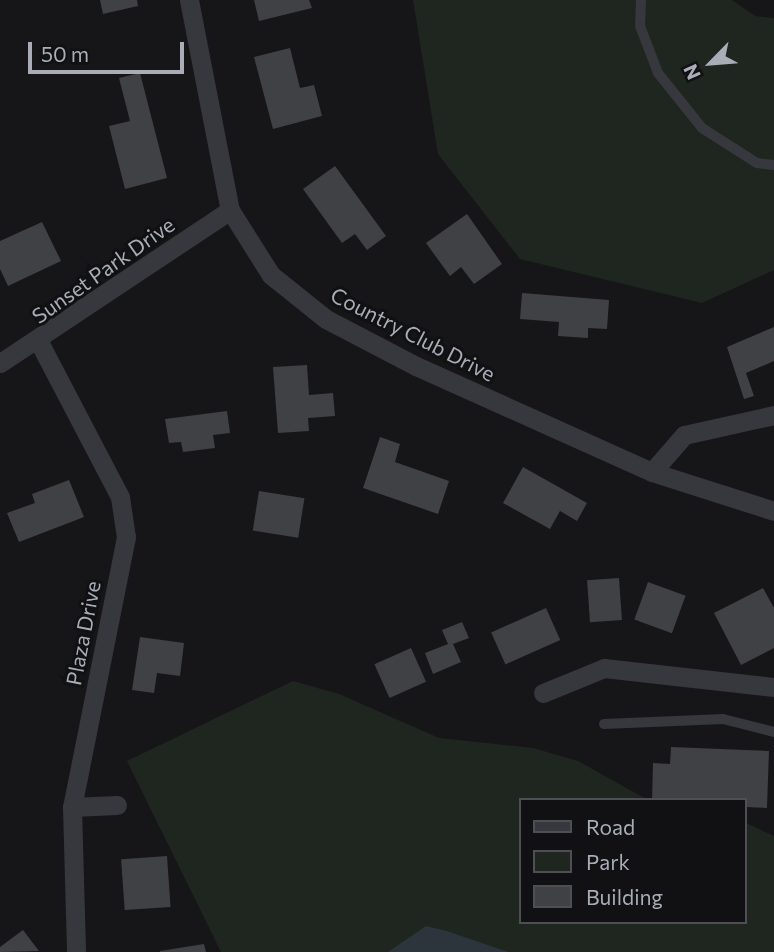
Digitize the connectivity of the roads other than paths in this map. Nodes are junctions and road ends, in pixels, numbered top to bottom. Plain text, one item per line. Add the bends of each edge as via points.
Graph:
1 (189, 0) edge
2 (641, 0) edge
3 (774, 165) edge
4 (230, 210) junction
5 (39, 342) junction
6 (0, 363) edge
7 (774, 415) edge
8 (652, 471) junction
9 (773, 510) edge
10 (774, 687) edge
11 (543, 693) dead end
12 (604, 723) dead end
13 (774, 732) edge
14 (117, 805) dead end
15 (72, 807) junction
16 (76, 952) edge

1 - 4 street, Country Club Drive
2 - 3 lane via 640,26 658,73 702,128 757,163
4 - 5 street, Sunset Park Drive
4 - 8 street, Country Club Drive via 271,275 326,319
5 - 6 street, Sunset Park Drive
5 - 15 street, Plaza Drive via 120,498 126,537
7 - 8 street via 684,435
8 - 9 street, Country Club Drive
10 - 11 street via 604,668
12 - 13 lane via 723,719
14 - 15 street
15 - 16 street, Plaza Drive

